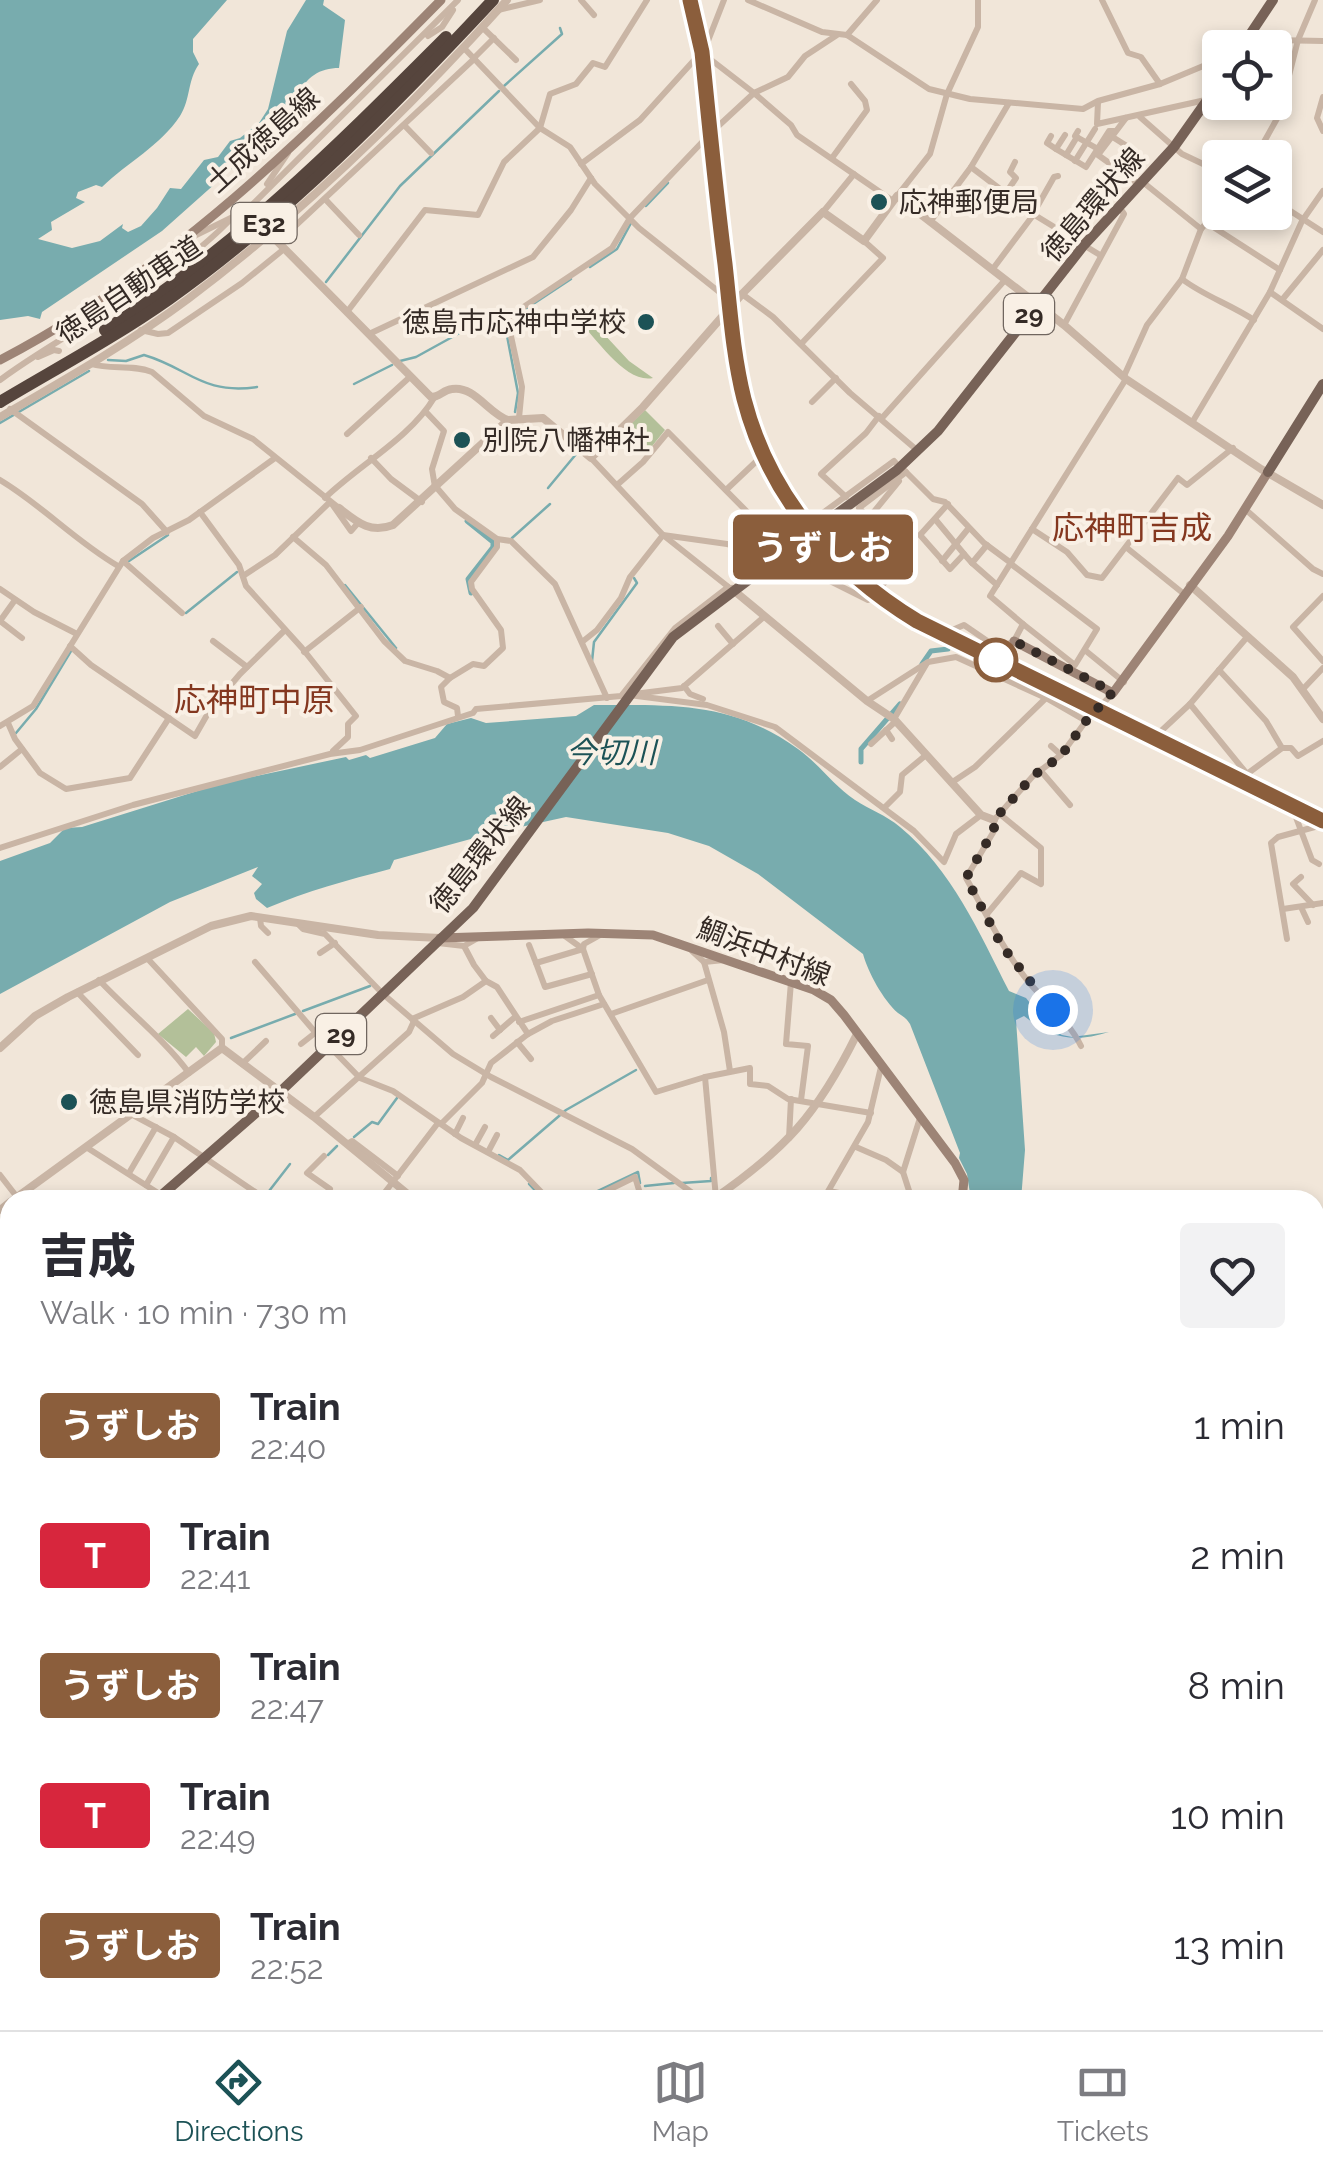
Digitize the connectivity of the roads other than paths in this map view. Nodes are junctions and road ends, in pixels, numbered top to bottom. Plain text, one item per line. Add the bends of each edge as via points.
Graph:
1 (441, 0) edge
2 (458, 0) edge
3 (482, 0) edge
4 (507, 0) edge
5 (540, 0) edge
6 (581, 0) edge
7 (647, 0) edge
8 (724, 0) edge
9 (748, 0) edge
10 (877, 0) edge
11 (978, 0) edge
12 (1102, 0) edge
13 (1273, 0) edge
14 (1315, 0) edge
15 (496, 5) edge
16 (594, 15) dead end
17 (482, 27) junction
18 (1253, 30) edge
19 (837, 35) junction
20 (848, 35) junction
21 (494, 38) junction
22 (1292, 40) edge
23 (1298, 40) junction
24 (1323, 41) edge
25 (461, 44) junction
26 (414, 45) junction
27 (696, 56) dead end
28 (474, 59) junction
29 (516, 60) dead end
30 (1292, 64) edge
31 (1202, 66) edge
32 (851, 84) dead end
33 (1160, 84) junction
34 (754, 93) junction
35 (947, 94) junction
36 (1323, 99) edge
37 (1098, 100) junction
38 (1009, 102) junction
39 (1202, 103) edge
40 (1202, 115) edge
41 (1139, 116) junction
42 (1126, 118) junction
43 (404, 125) junction
44 (540, 128) junction
45 (1095, 129) dead end
46 (1323, 131) edge
47 (1112, 133) junction
48 (1065, 134) dead end
49 (1051, 136) dead end
50 (1087, 143) junction
51 (289, 147) junction
52 (362, 147) junction
53 (1174, 147) junction
54 (1056, 149) junction
55 (1098, 149) junction
56 (431, 153) dead end
57 (1138, 153) dead end
58 (1066, 155) junction
59 (371, 156) junction
60 (832, 158) junction
61 (1075, 161) junction
62 (1016, 162) dead end
63 (1202, 163) edge
64 (581, 164) junction
65 (971, 167) junction
66 (854, 174) junction
67 (1058, 176) dead end
68 (591, 178) junction
69 (1142, 184) junction
70 (320, 188) junction
71 (1323, 191) edge
72 (1006, 193) junction
73 (260, 194) junction
74 (326, 198) junction
75 (895, 199) junction
76 (1120, 208) junction
77 (823, 212) junction
78 (1034, 214) junction
79 (1292, 214) edge
80 (233, 217) junction
81 (630, 218) junction
82 (1302, 221) junction
83 (930, 222) junction
84 (1202, 225) edge
85 (1202, 230) edge
86 (1211, 230) edge
87 (267, 231) junction
88 (1323, 232) edge
89 (359, 235) dead end
90 (184, 241) junction
91 (864, 241) junction
92 (281, 245) junction
93 (1084, 245) junction
94 (1323, 250) edge
95 (1100, 254) junction
96 (992, 270) junction
97 (1280, 270) junction
98 (1182, 279) junction
99 (1005, 280) junction
100 (1270, 292) junction
101 (742, 294) junction
102 (1282, 300) junction
103 (1037, 304) junction
104 (348, 312) junction
105 (724, 314) junction
106 (1254, 320) junction
107 (1064, 326) junction
108 (1323, 329) edge
109 (141, 330) junction
110 (369, 334) junction
111 (801, 344) junction
112 (59, 351) dead end
113 (33, 359) junction
114 (0, 360) edge
115 (89, 364) junction
116 (411, 376) junction
117 (0, 377) edge
118 (836, 378) junction
119 (1125, 378) junction
120 (1323, 384) edge
121 (0, 393) edge
122 (434, 398) junction
123 (812, 402) dead end
124 (10, 410) edge
125 (426, 412) junction
126 (0, 417) edge
127 (880, 417) junction
128 (519, 418) junction
129 (508, 420) junction
130 (1193, 421) junction
131 (347, 434) dead end
132 (1233, 448) junction
133 (918, 452) junction
134 (763, 455) dead end
135 (275, 458) junction
136 (372, 458) junction
137 (591, 458) junction
138 (902, 469) junction
139 (1268, 472) junction
140 (0, 480) edge
141 (617, 485) junction
142 (436, 488) junction
143 (726, 490) junction
144 (846, 497) junction
145 (422, 502) junction
146 (332, 503) junction
147 (948, 504) junction
148 (1323, 505) edge
149 (1245, 509) junction
150 (200, 512) junction
151 (868, 519) junction
152 (934, 519) junction
153 (814, 525) junction
154 (1032, 529) junction
155 (968, 530) junction
156 (167, 532) junction
157 (663, 536) junction
158 (293, 537) junction
159 (497, 543) junction
160 (956, 545) junction
161 (987, 545) junction
162 (1127, 548) junction
163 (964, 554) junction
164 (788, 558) dead end
165 (942, 561) junction
166 (120, 563) junction
167 (972, 563) junction
168 (1011, 563) junction
169 (1323, 574) edge
170 (243, 576) junction
171 (997, 585) junction
172 (730, 588) junction
173 (0, 589) edge
174 (1187, 590) junction
175 (878, 591) junction
176 (1323, 596) edge
177 (15, 600) junction
178 (361, 608) junction
179 (182, 613) dead end
180 (765, 616) junction
181 (0, 621) edge
182 (1022, 624) junction
183 (718, 626) dead end
184 (285, 630) junction
185 (77, 634) junction
186 (1248, 636) junction
187 (22, 638) dead end
188 (213, 641) dead end
189 (1014, 641) junction
190 (582, 642) junction
191 (733, 644) junction
192 (72, 647) junction
193 (1086, 651) junction
194 (304, 652) junction
195 (1057, 658) junction
196 (928, 662) junction
197 (1323, 665) edge
198 (247, 667) junction
199 (1219, 670) junction
200 (450, 678) junction
201 (1124, 682) junction
202 (684, 686) junction
203 (1304, 688) junction
204 (1113, 692) junction
205 (628, 695) junction
206 (606, 698) junction
207 (1046, 698) junction
208 (703, 699) dead end
209 (868, 701) junction
210 (1190, 704) junction
211 (458, 716) junction
212 (169, 718) junction
213 (1323, 719) edge
214 (895, 720) junction
215 (1086, 721) junction
216 (4, 724) edge
217 (886, 730) junction
218 (1159, 732) dead end
219 (892, 739) dead end
220 (1323, 741) edge
221 (872, 744) dead end
222 (1051, 746) dead end
223 (1282, 748) junction
224 (22, 749) junction
225 (330, 754) junction
226 (926, 755) junction
227 (1061, 756) junction
228 (0, 766) edge
229 (1040, 770) junction
230 (951, 784) junction
231 (1070, 805) dead end
232 (884, 808) junction
233 (1294, 812) dead end
234 (981, 815) junction
235 (998, 818) junction
236 (1322, 825) edge
237 (1300, 831) junction
238 (0, 848) edge
239 (1319, 864) dead end
240 (1301, 877) dead end
241 (1321, 904) edge
242 (1301, 908) junction
243 (1282, 909) junction
244 (987, 915) junction
245 (260, 918) junction
246 (1308, 922) dead end
247 (297, 924) junction
248 (268, 932) dead end
249 (602, 934) junction
250 (563, 935) junction
251 (480, 938) junction
252 (1287, 938) dead end
253 (438, 940) junction
254 (335, 944) junction
255 (529, 945) dead end
256 (464, 946) junction
257 (688, 947) junction
258 (583, 949) junction
259 (320, 952) dead end
260 (146, 958) junction
261 (724, 960) junction
262 (255, 962) dead end
263 (704, 962) junction
264 (536, 964) junction
265 (592, 974) junction
266 (99, 980) junction
267 (708, 980) junction
268 (486, 981) junction
269 (791, 982) junction
270 (76, 992) junction
271 (383, 994) junction
272 (599, 995) junction
273 (604, 1004) junction
274 (611, 1014) junction
275 (491, 1018) dead end
276 (413, 1020) junction
277 (517, 1020) junction
278 (500, 1030) junction
279 (315, 1032) junction
280 (528, 1034) junction
281 (857, 1034) junction
282 (492, 1036) dead end
283 (266, 1041) dead end
284 (516, 1042) junction
285 (301, 1044) dead end
286 (328, 1046) junction
287 (1081, 1046) dead end
288 (0, 1048) edge
289 (222, 1048) junction
290 (138, 1055) dead end
291 (531, 1059) dead end
292 (242, 1065) junction
293 (881, 1067) junction
294 (730, 1071) junction
295 (484, 1073) junction
296 (189, 1074) junction
297 (359, 1077) junction
298 (704, 1077) junction
299 (281, 1091) junction
300 (790, 1099) junction
301 (801, 1100) junction
302 (818, 1103) junction
303 (871, 1112) junction
304 (130, 1113) junction
305 (314, 1116) junction
306 (463, 1118) dead end
307 (920, 1118) junction
308 (438, 1123) junction
309 (156, 1126) junction
310 (485, 1127) dead end
311 (455, 1134) junction
312 (498, 1134) dead end
313 (174, 1137) junction
314 (789, 1140) junction
315 (84, 1146) junction
316 (475, 1146) junction
317 (856, 1147) junction
318 (488, 1152) junction
319 (204, 1156) junction
320 (324, 1156) dead end
321 (903, 1172) junction
322 (129, 1174) junction
323 (396, 1179) junction
324 (146, 1185) junction
325 (26, 1190) edge
326 (152, 1190) edge
327 (170, 1190) edge
328 (253, 1190) edge
329 (329, 1190) edge
330 (388, 1190) edge
331 (406, 1190) edge
332 (539, 1190) edge
333 (608, 1190) edge
334 (639, 1190) edge
335 (688, 1190) edge
336 (713, 1190) edge
337 (727, 1190) edge
338 (830, 1190) edge
339 (909, 1190) edge
340 (963, 1190) edge
341 (851, 2030) edge
342 (863, 2030) edge

1 - 51 main road, 土成徳島線
2 - 26 street
2 - 26 street via 444,28
3 - 121 highway, 徳島自動車道 / E32 via 364,119 222,247 128,316
4 - 15 street
5 - 15 street
6 - 16 street
7 - 44 street via 606,67 593,63 576,84 550,94
8 - 34 street via 706,46 710,59
9 - 19 street
10 - 20 street
11 - 35 street via 978,27
12 - 33 street via 1128,53 1141,57
13 - 18 main road
14 - 23 street
15 - 17 street
15 - 124 highway, 徳島自動車道 / E32 via 226,256
17 - 21 street
17 - 25 street
19 - 20 street
19 - 34 street via 804,56 788,77
20 - 35 street via 908,77
21 - 28 street
21 - 29 street
22 - 23 street
23 - 24 street
23 - 30 street
25 - 28 street
25 - 52 street
26 - 73 street
27 - 64 street via 640,120
28 - 43 street
28 - 44 street
31 - 33 street
32 - 60 street via 867,110
33 - 37 street
34 - 60 street
34 - 81 street
35 - 38 street
35 - 75 street via 930,154
36 - 46 street via 1317,118
37 - 38 street via 1084,109
37 - 42 street via 1097,124
38 - 65 street
39 - 41 street
40 - 53 main road, 徳島環状線 / 29
41 - 42 street
41 - 53 street
42 - 47 street
43 - 56 street
43 - 59 street
44 - 64 street via 570,147
44 - 104 street via 504,162 478,216 426,210
45 - 50 street
47 - 55 street
47 - 57 street
47 - 69 street via 1098,155
48 - 54 street
49 - 54 street via 1047,143
50 - 55 street
50 - 58 street via 1078,134
50 - 61 street
51 - 73 street
51 - 90 main road, 土成徳島線
52 - 59 street
52 - 70 street
53 - 63 street
53 - 69 main road, 徳島環状線 / 29
54 - 58 street
55 - 61 street via 1086,168
58 - 61 street
59 - 74 street
60 - 66 street
62 - 72 street
64 - 68 street
65 - 72 street
65 - 83 street
66 - 75 street
66 - 77 street
67 - 78 street
68 - 81 street
68 - 110 street via 533,256
69 - 76 main road, 徳島環状線 / 29
69 - 84 street
70 - 74 street
70 - 87 street
71 - 82 street
72 - 78 street
73 - 80 street via 249,211
74 - 89 street
74 - 92 street
75 - 83 street
75 - 91 street
76 - 93 main road, 徳島環状線 / 29
76 - 95 street via 1124,214
77 - 91 street
77 - 101 street
78 - 93 street
78 - 96 street
79 - 82 street
80 - 90 street
80 - 113 street via 199,250
81 - 105 street via 723,295
81 - 128 street via 612,248 507,318 522,387
82 - 88 street
82 - 97 street
83 - 96 street
85 - 98 street
86 - 97 street
87 - 92 street
87 - 109 street
90 - 114 main road, 土成徳島線
91 - 111 street via 883,258
92 - 104 street
92 - 109 street via 242,283 168,332
93 - 95 street
93 - 103 main road, 徳島環状線 / 29
94 - 102 street
95 - 107 street
96 - 99 street
97 - 100 street
98 - 106 street
98 - 119 street via 1147,325
99 - 103 street
99 - 127 street
100 - 102 street
100 - 106 street
101 - 105 street
101 - 111 street
102 - 108 street
103 - 107 street
103 - 133 main road, 徳島環状線 / 29
104 - 110 street
105 - 137 street
106 - 130 street
107 - 119 street
109 - 115 street
110 - 116 street
111 - 118 street
112 - 113 street
113 - 117 street
115 - 124 street
115 - 135 street via 152,372 202,414 245,434
116 - 122 street
116 - 131 street
118 - 123 street
118 - 127 street
119 - 130 street
119 - 154 street
120 - 139 main road
122 - 125 street
122 - 129 street via 463,390
124 - 126 street
124 - 156 street via 142,504
125 - 136 street
125 - 142 street via 444,432 432,469
127 - 133 street
127 - 144 street via 821,474
128 - 129 street
128 - 137 street via 544,418
129 - 142 street
130 - 132 street
132 - 139 street
132 - 162 street via 1187,485 1178,478
133 - 138 main road, 徳島環状線 / 29
134 - 143 street
135 - 146 street
135 - 150 street
136 - 145 street
136 - 146 street
137 - 141 street
138 - 144 street via 894,461
138 - 147 street
138 - 151 street
138 - 151 street via 859,508
138 - 153 main road, 徳島環状線 / 29
139 - 148 street
139 - 149 main road
140 - 166 street
141 - 143 street via 668,432
141 - 157 street
142 - 145 street
142 - 159 street
143 - 157 street via 779,544 767,553
144 - 153 street
145 - 146 street via 387,528 358,523
146 - 158 street
147 - 152 street
147 - 155 street
149 - 169 street
149 - 174 main road
150 - 156 street
150 - 170 street
151 - 175 street via 907,559
152 - 160 street
152 - 165 street via 920,536
153 - 172 main road, 徳島環状線 / 29, bridge
154 - 162 street via 1094,578 1106,575
154 - 168 street
155 - 160 street
155 - 161 street
156 - 166 street
157 - 172 street
157 - 190 street via 622,598
158 - 170 street
158 - 178 street
159 - 190 street via 510,541 555,584
159 - 200 street via 471,582 505,642 497,658
160 - 163 street
160 - 165 street
161 - 167 street
161 - 168 street
162 - 174 street
163 - 165 street via 950,569
163 - 167 street
164 - 175 street via 868,600
166 - 179 street
166 - 185 street
167 - 171 street
168 - 171 street
168 - 193 street via 1098,629
170 - 184 street
171 - 182 street via 990,596
172 - 180 street
172 - 205 main road, 徳島環状線 / 29 via 673,637
172 - 206 street via 675,628 621,696
173 - 177 street
174 - 186 street
174 - 201 main road
175 - 189 street via 950,631 964,625 998,649
176 - 197 street via 1293,627
177 - 181 street
177 - 185 street
178 - 194 street
178 - 200 street via 405,661
180 - 191 street
180 - 209 street
181 - 187 street
182 - 189 street
182 - 195 street
183 - 191 street
184 - 194 street
184 - 198 street
185 - 192 street
186 - 199 street
186 - 203 street
188 - 198 street
189 - 195 main road
190 - 206 street
191 - 202 street
192 - 212 street
192 - 216 street via 34,706
193 - 195 street via 1074,665
193 - 201 street
194 - 225 street via 356,716 348,737
195 - 204 main road
196 - 207 street via 956,658
196 - 209 street
196 - 214 street
197 - 203 street
198 - 212 street via 196,736
199 - 210 street
199 - 223 street
200 - 211 street via 441,688
201 - 204 main road
202 - 205 street
202 - 208 street
203 - 213 street
204 - 215 street
205 - 232 street via 707,705 775,726
205 - 253 main road, 徳島環状線 / 29 via 488,890
206 - 211 street
207 - 215 street
207 - 230 street
209 - 214 street
210 - 218 street
210 - 223 street via 1246,774
211 - 225 street
212 - 224 street via 130,778 66,790 44,777
214 - 217 street
214 - 226 street
215 - 227 street
216 - 224 street
217 - 219 street
217 - 221 street
220 - 223 street via 1298,756
222 - 227 street
224 - 228 street
225 - 238 street
226 - 230 street
226 - 232 street via 902,774 900,792
227 - 229 street
229 - 231 street
229 - 235 street
230 - 234 street
232 - 234 street via 944,862 956,834
233 - 237 street
234 - 235 street
235 - 244 street via 966,878
235 - 244 street via 1041,848 1040,884 1021,872
236 - 237 street
237 - 239 street
237 - 243 street via 1271,843
240 - 241 street via 1293,884
241 - 242 street
242 - 243 street
242 - 246 street
243 - 252 street
244 - 287 street via 1002,946
245 - 247 street
245 - 248 street
245 - 260 street via 211,926
247 - 253 street
247 - 254 street
249 - 250 main road, 鯛浜中村線
249 - 257 main road, 鯛浜中村線 via 653,935
249 - 258 street
250 - 251 main road, 鯛浜中村線
250 - 258 street
251 - 253 main road, 鯛浜中村線
251 - 256 street
253 - 256 street
253 - 271 main road, 徳島環状線 / 29
254 - 259 street
254 - 271 street
255 - 264 street
256 - 268 street
257 - 261 main road, 鯛浜中村線
257 - 263 street
258 - 264 street
258 - 265 street
260 - 266 street
260 - 289 street via 222,1039
261 - 263 street
261 - 269 main road, 鯛浜中村線
262 - 279 street
263 - 267 street
264 - 265 street via 545,987
265 - 272 street
266 - 270 street
266 - 296 street
267 - 274 street
267 - 294 street
268 - 276 street
268 - 277 street
269 - 281 main road, 鯛浜中村線 via 831,1000
269 - 301 street via 786,1044 808,1046
270 - 288 street
270 - 290 street
271 - 276 street
271 - 286 main road, 徳島環状線 / 29
272 - 273 street
272 - 277 street
273 - 274 street
273 - 280 street
274 - 298 street via 656,1092
275 - 278 street
276 - 295 street
276 - 297 street via 409,1032
277 - 278 street
277 - 280 street
278 - 282 street
279 - 285 street
279 - 286 street
280 - 284 street
281 - 293 main road, 鯛浜中村線
281 - 302 street
283 - 292 street
284 - 291 street
284 - 295 street
286 - 297 street
286 - 299 main road, 徳島環状線 / 29
289 - 292 street
289 - 296 street
292 - 299 street
293 - 303 street
293 - 307 main road, 鯛浜中村線
294 - 298 street
294 - 300 street via 750,1068 750,1084
295 - 308 street via 482,1083
295 - 335 street via 632,1149
296 - 304 street
297 - 305 street
297 - 308 street via 393,1091
298 - 336 street
299 - 305 street
299 - 319 main road, 徳島環状線 / 29
300 - 301 street
300 - 314 street
301 - 302 street
302 - 303 street
302 - 314 street
303 - 317 street
304 - 309 street
304 - 315 street
305 - 323 street
306 - 311 street
307 - 321 street
307 - 340 main road, 鯛浜中村線 via 955,1163
308 - 311 street
308 - 323 street
309 - 313 street
309 - 322 street
310 - 316 street
311 - 316 street
312 - 318 street
313 - 319 street
313 - 324 street
314 - 337 street
315 - 322 street
315 - 325 street
316 - 318 street
317 - 321 street
317 - 338 street
318 - 332 street
319 - 327 main road, 徳島環状線 / 29
319 - 328 street
320 - 329 street via 307,1173
321 - 339 street
322 - 324 street
323 - 330 street
323 - 331 street
324 - 326 street
333 - 334 street via 635,1177
341 - 342 street

